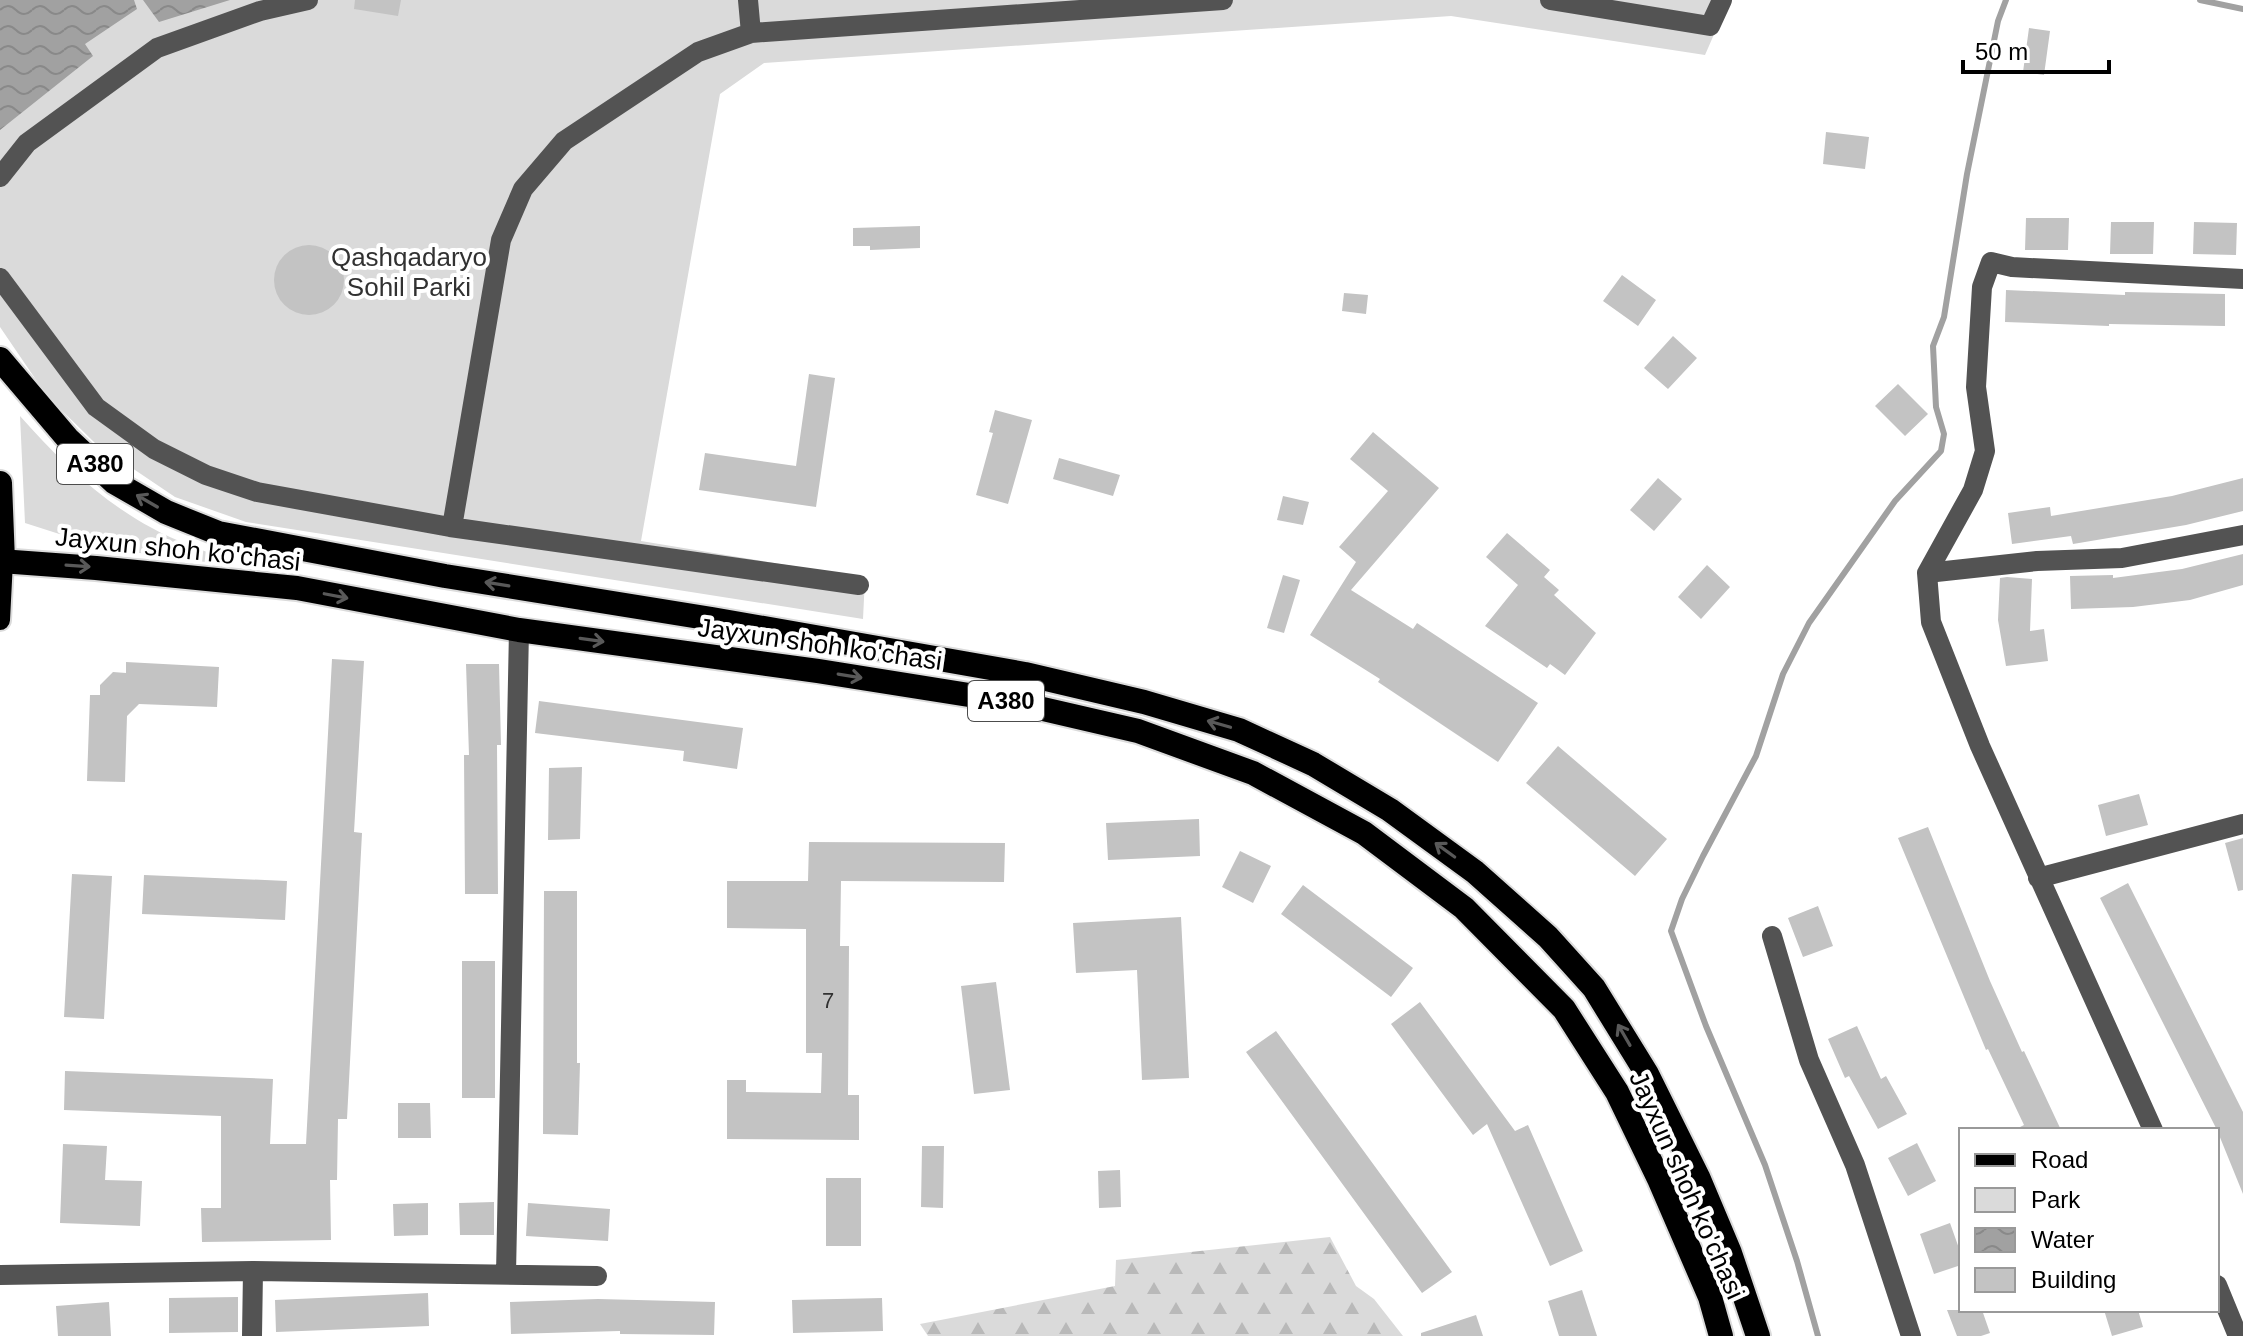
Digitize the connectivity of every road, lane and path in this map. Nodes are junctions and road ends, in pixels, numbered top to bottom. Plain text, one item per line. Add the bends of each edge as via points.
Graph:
1 (308, 0) edge
2 (748, 0) edge
3 (1223, 0) edge
4 (1550, 0) edge
5 (1722, 0) edge
6 (751, 33) junction
7 (0, 177) edge
8 (0, 278) edge
9 (2243, 279) edge
10 (0, 359) edge
11 (0, 483) edge
12 (452, 527) junction
13 (2243, 535) edge
14 (306, 551) junction
15 (2, 561) edge
16 (1927, 573) junction
17 (859, 585) dead end
18 (297, 588) junction
19 (0, 620) edge
20 (519, 630) junction
21 (2243, 824) edge
22 (2038, 878) junction
23 (1772, 936) dead end
24 (2152, 1128) edge
25 (253, 1271) junction
26 (506, 1274) junction
27 (0, 1275) edge
28 (597, 1276) dead end
29 (2219, 1290) edge
30 (252, 1336) edge
31 (1721, 1336) edge
32 (1758, 1336) edge
33 (1911, 1336) edge
34 (2238, 1336) edge

1 - 7 street via 260,11 157,48 27,143
2 - 6 street
3 - 6 street
4 - 5 street via 1710,26
6 - 12 street via 698,52 564,141 523,189 501,240
8 - 12 street via 96,407 154,449 257,492
9 - 16 street via 1991,262 1982,287 1976,387 1985,451 1973,490
14 -> 10 highway, Jayxun shoh ko'chasi / A380 via 218,533 166,512 114,482 68,439
11 - 15 highway
12 - 17 street
13 - 16 street via 2122,558
14 - 18 highway
32 -> 14 highway, Jayxun shoh ko'chasi / A380 via 1698,1177 1647,1074 1594,988 1548,937 1475,872 1390,810 1313,764 1239,730 1025,674
15 -> 18 highway, Jayxun shoh ko'chasi / A380
15 - 19 main road
16 - 22 street via 1931,622
18 -> 20 highway, Jayxun shoh ko'chasi / A380
20 - 26 street
20 -> 31 highway, Jayxun shoh ko'chasi / A380 via 1013,702 1138,731 1253,773 1364,833 1464,908 1564,1009 1617,1092 1704,1284
21 - 22 street
22 - 24 street
23 - 33 street via 1809,1060 1855,1165
25 - 26 street
25 - 27 street
25 - 30 street
26 - 28 street
29 - 34 street

